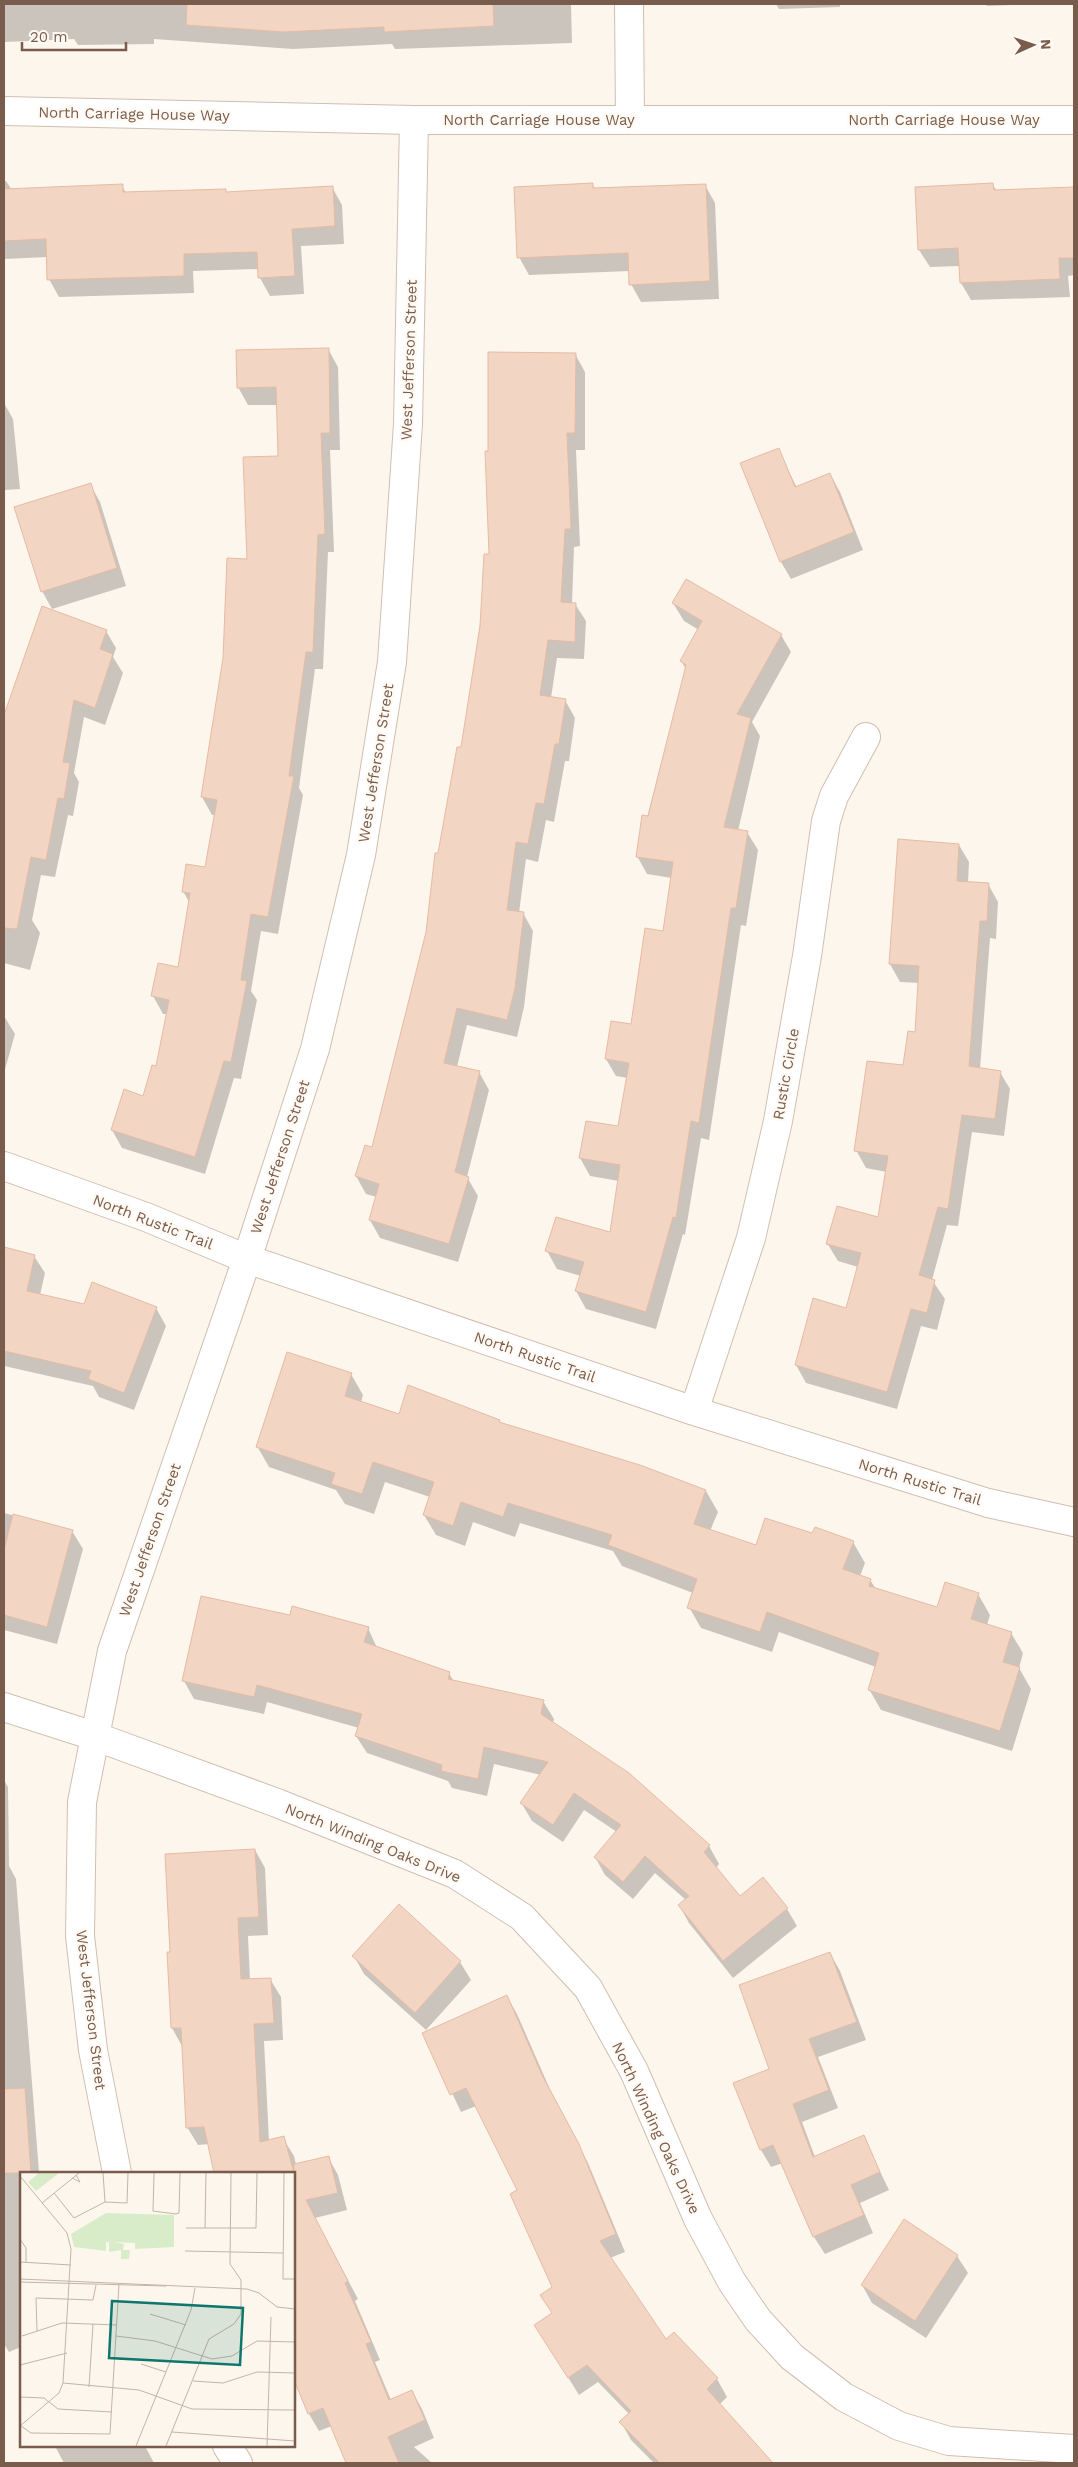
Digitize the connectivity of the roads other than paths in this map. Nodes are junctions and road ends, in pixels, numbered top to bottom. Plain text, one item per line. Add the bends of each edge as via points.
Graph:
1 (629, 4) edge
2 (4, 111) edge
3 (414, 120) junction
4 (630, 120) junction
5 (1074, 120) edge
6 (866, 737) dead end
7 (4, 1166) edge
8 (247, 1259) junction
9 (694, 1412) junction
10 (1074, 1522) edge
11 (4, 1707) edge
12 (94, 1736) junction
13 (117, 2172) edge
14 (228, 2447) edge
15 (1074, 2449) edge
16 (238, 2463) edge

1 - 4 street
2 - 3 street, North Carriage House Way
3 - 4 street, North Carriage House Way
3 - 8 street, West Jefferson Street via 408,424 392,662 361,855 317,1039
4 - 5 street, North Carriage House Way
6 - 9 street, Rustic Circle via 834,796 826,822 778,1121 751,1238
7 - 8 street, North Rustic Trail via 146,1217
8 - 9 street, North Rustic Trail
8 - 12 street, West Jefferson Street via 115,1643
9 - 10 street, North Rustic Trail via 988,1503
11 - 12 street, North Winding Oaks Drive
12 - 13 street, West Jefferson Street via 82,1802 80,1936 93,2050
12 - 15 street, North Winding Oaks Drive via 277,1803 454,1874 522,1916 588,1988 634,2071 698,2219 732,2282 758,2320 792,2357 844,2397 899,2426 948,2442
14 - 16 street

